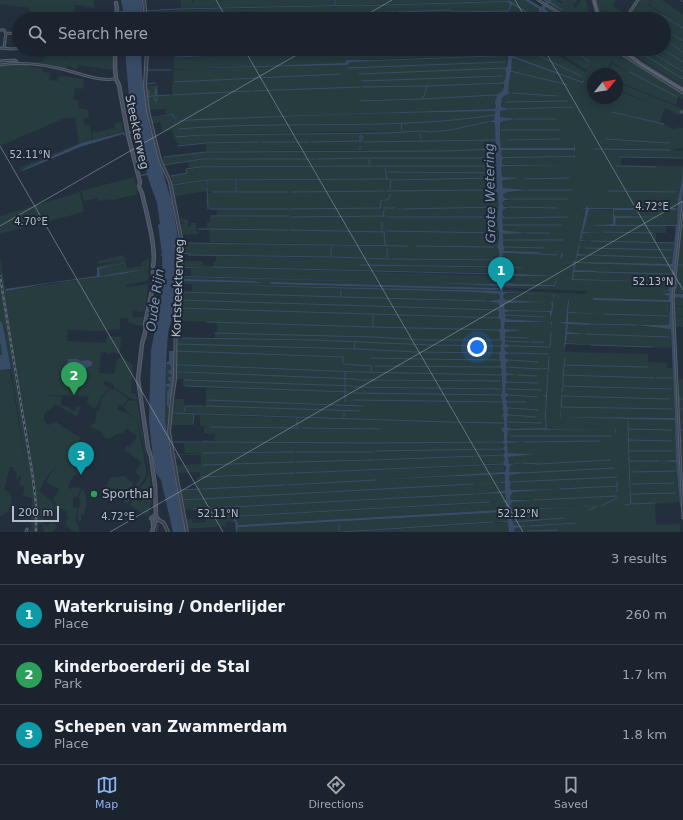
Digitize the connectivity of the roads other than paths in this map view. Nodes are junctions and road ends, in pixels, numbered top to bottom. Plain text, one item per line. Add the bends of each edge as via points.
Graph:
1 (144, 0) edge
2 (538, 0) edge
3 (594, 0) edge
4 (638, 0) edge
5 (116, 1) edge
6 (117, 12) edge
7 (145, 12) edge
8 (558, 12) edge
9 (597, 12) edge
10 (630, 12) edge
11 (0, 30) edge
12 (6, 33) junction
13 (12, 33) edge
14 (0, 48) edge
15 (4, 48) junction
16 (12, 48) edge
17 (115, 56) edge
18 (147, 56) edge
19 (625, 56) edge
20 (630, 56) edge
21 (0, 62) edge
22 (17, 63) junction
23 (0, 65) edge
24 (116, 79) junction
25 (683, 91) edge
26 (683, 203) edge
27 (155, 516) junction
28 (683, 518) edge
29 (155, 521) junction
30 (27, 529) dead end
31 (152, 531) edge
32 (187, 531) edge
33 (26, 532) edge
34 (168, 532) edge

1 - 7 street
2 - 8 street
3 - 9 main road
4 - 10 street
5 - 6 main road
11 - 12 street
12 - 13 street
12 - 15 street
14 - 15 street
15 - 16 street
17 - 24 main road, Steekterweg
18 - 32 street, Kortsteekterweg via 145,86 148,111 160,160 170,182 182,244 170,432
19 - 25 street
20 - 25 main road
21 - 22 street via 15,60
22 - 23 street
22 - 24 street via 72,71 89,77
24 - 27 main road, Steekterweg via 154,258 153,285 138,379 155,485
26 - 28 street via 673,295
27 - 29 main road
27 - 29 main road via 151,518
29 - 31 main road
29 - 34 street via 164,522
30 - 33 street

